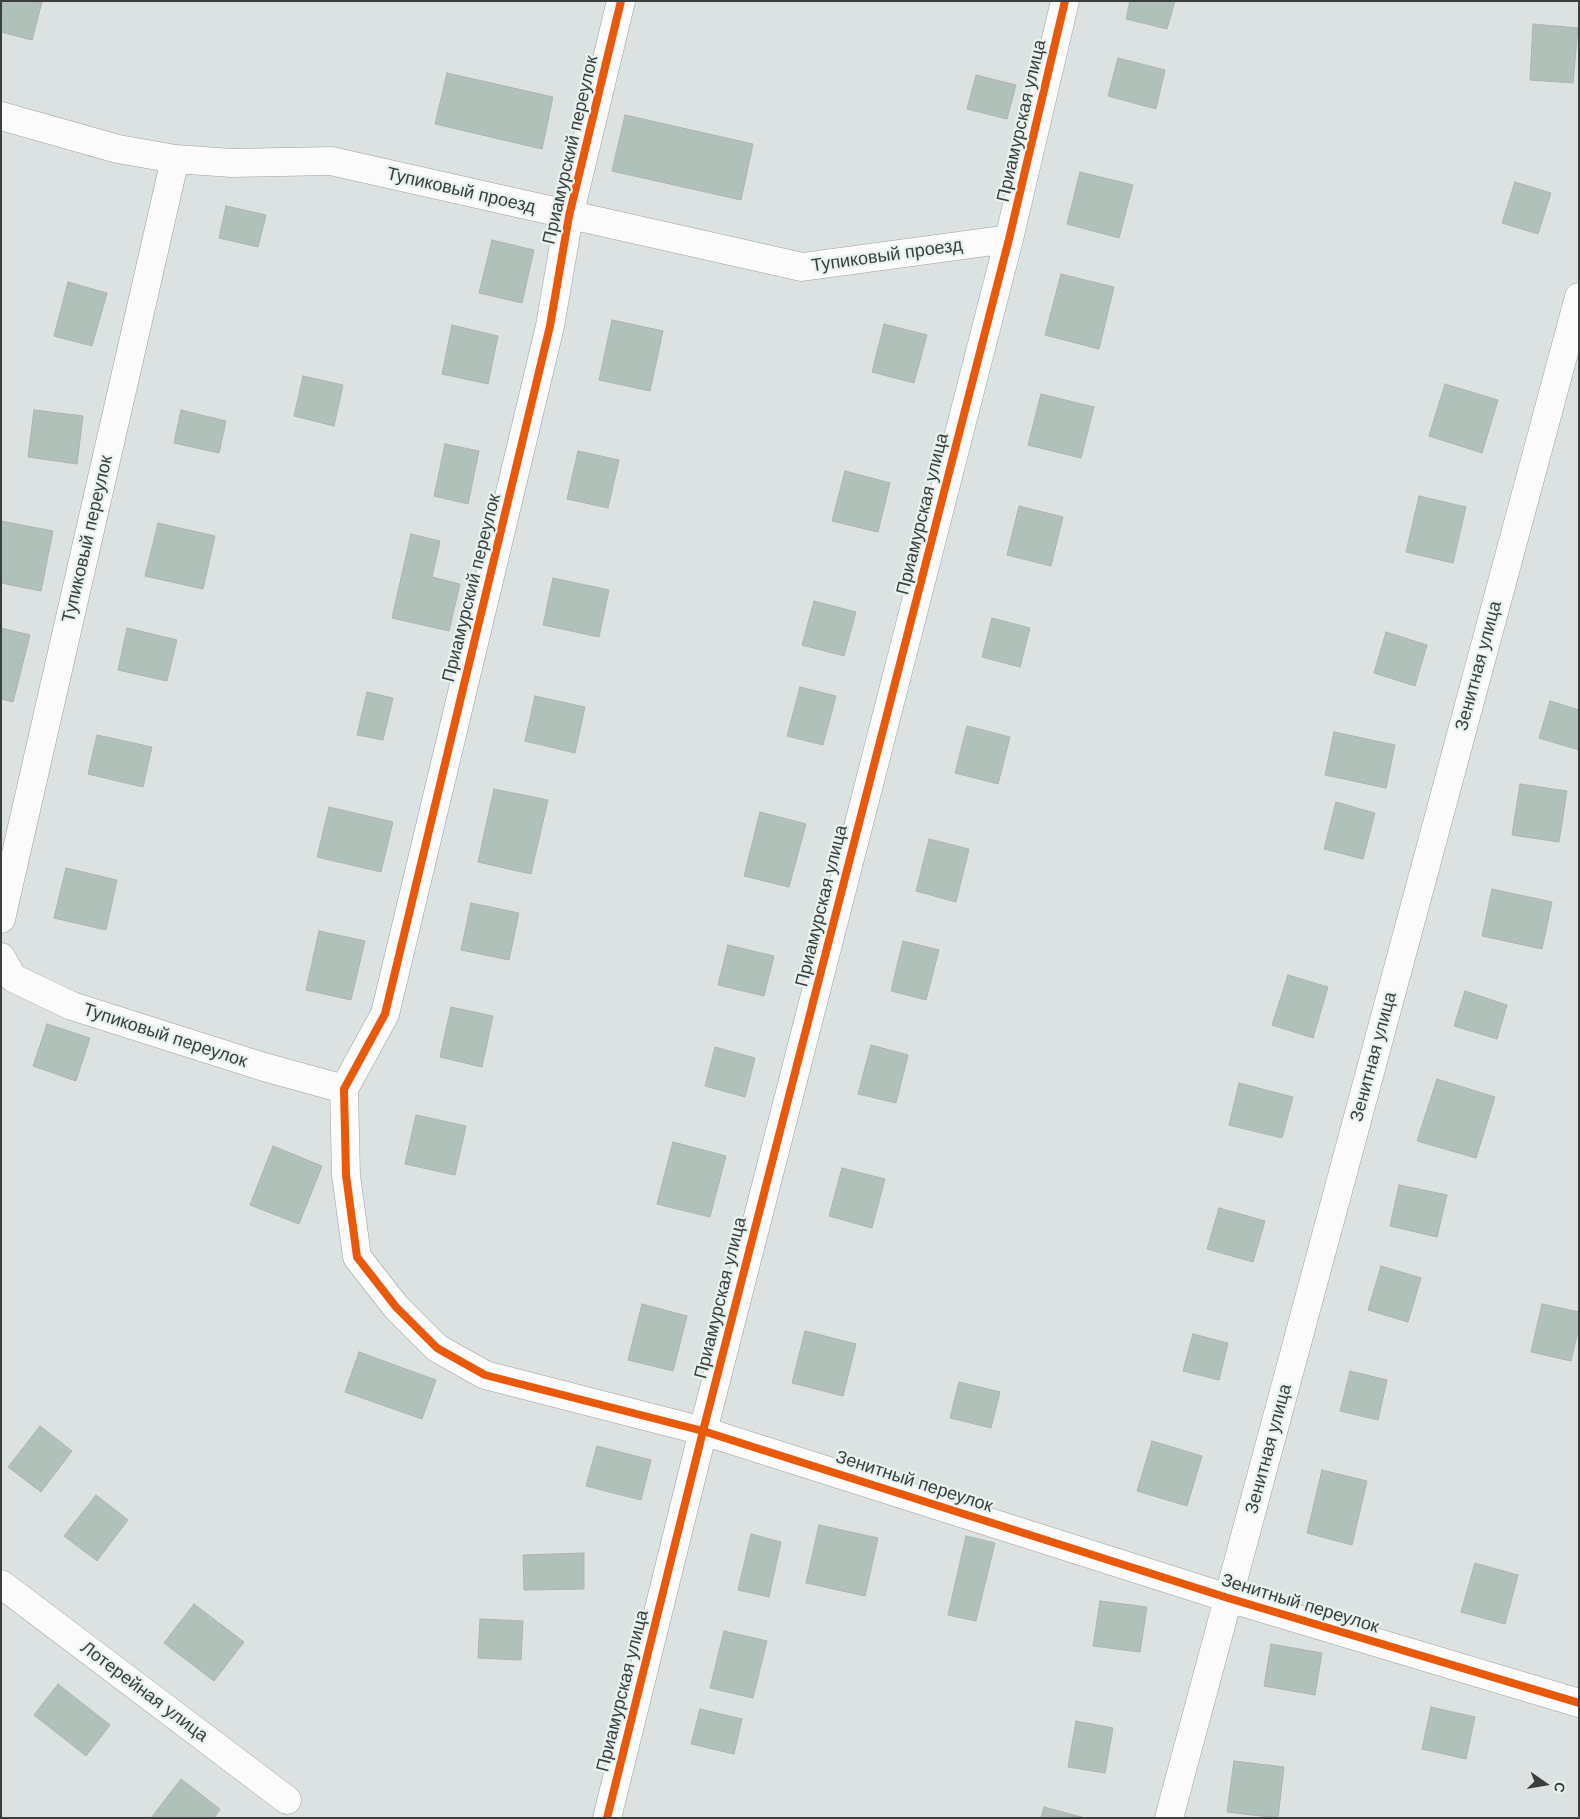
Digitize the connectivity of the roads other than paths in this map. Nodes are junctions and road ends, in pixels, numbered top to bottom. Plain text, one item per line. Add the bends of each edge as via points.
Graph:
1 (621, 1) edge
2 (1065, 1) edge
3 (1, 116) edge
4 (175, 160) junction
5 (569, 216) junction
6 (1009, 239) junction
7 (1579, 297) edge
8 (1, 919) edge
9 (1, 957) edge
10 (344, 1088) junction
11 (703, 1430) junction
12 (1, 1584) edge
13 (1228, 1598) junction
14 (1579, 1703) edge
15 (287, 1800) dead end
16 (607, 1818) edge
17 (1169, 1818) edge

1 - 5 street, Приамурский переулок
2 - 6 street, Приамурская улица
3 - 4 street, Тупиковый проезд via 118,149
4 - 5 street, Тупиковый проезд via 232,163 331,161
4 - 8 street, Тупиковый переулок
5 - 6 street, Тупиковый проезд via 802,268
5 - 10 street, Приамурский переулок via 550,326 385,1014
6 - 11 street, Приамурская улица
7 - 13 street, Зенитная улица
9 - 10 street, Тупиковый переулок via 14,978 72,1006 264,1067
10 - 11 street, Зенитный переулок via 346,1175 357,1257 396,1307 436,1348 486,1375
11 - 13 street, Зенитный переулок
11 - 16 street, Приамурская улица
12 - 15 street, Лотерейная улица
13 - 14 street, Зенитный переулок
13 - 17 street, Зенитная улица

